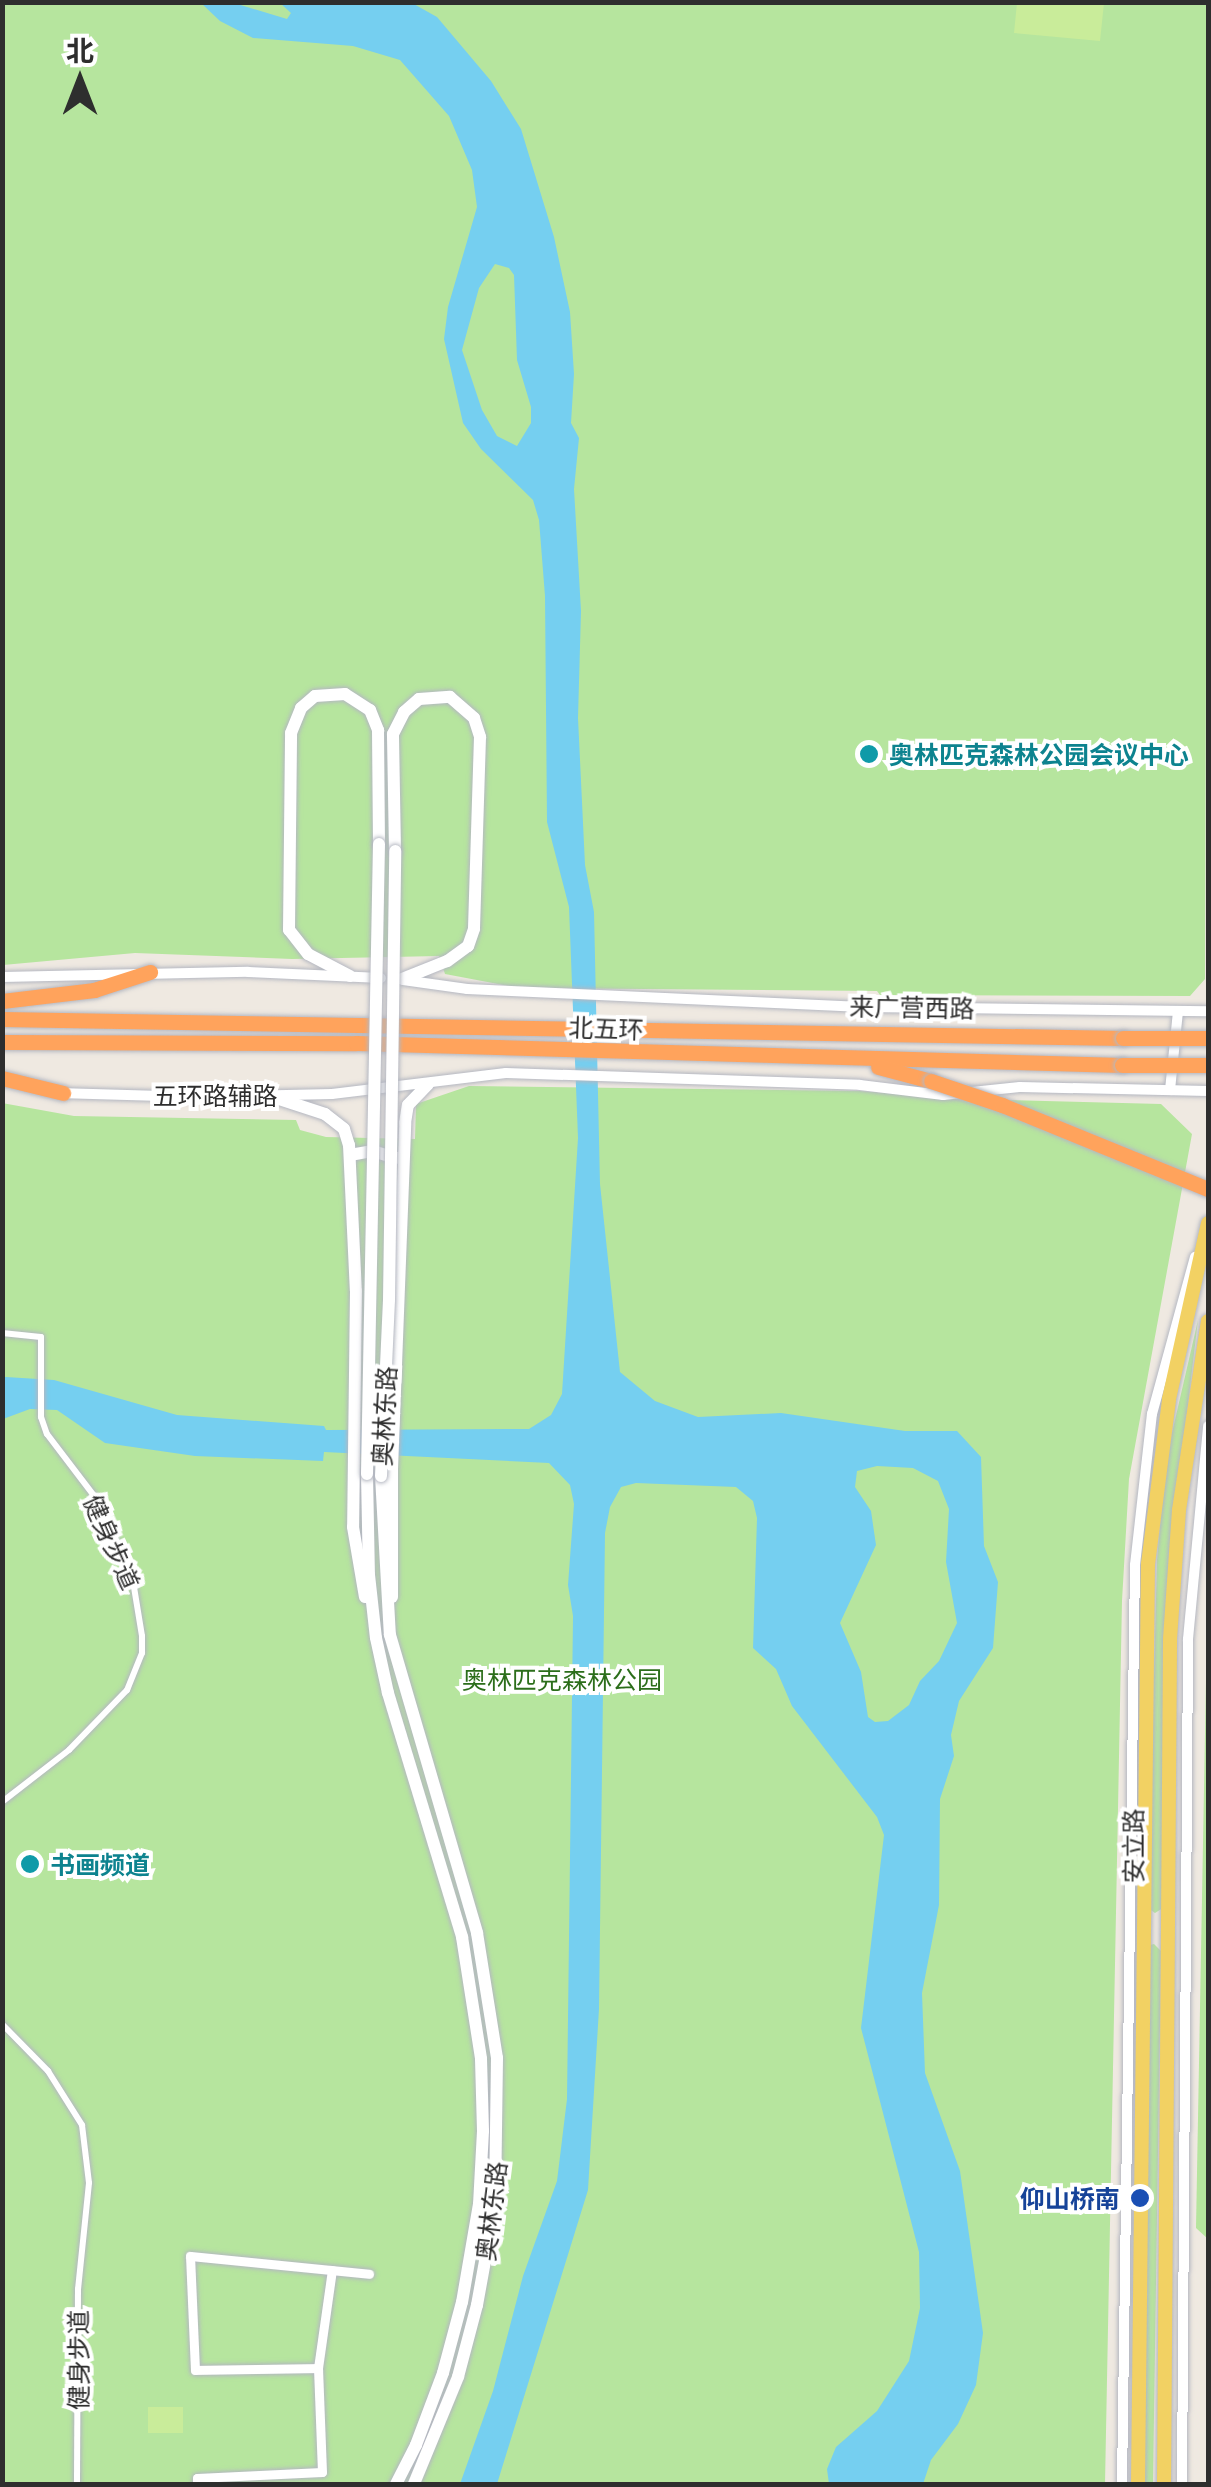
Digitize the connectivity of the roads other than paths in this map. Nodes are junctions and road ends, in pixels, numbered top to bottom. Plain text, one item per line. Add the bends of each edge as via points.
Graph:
1 (150, 972) junction
2 (350, 976) junction
3 (2, 978) edge
4 (402, 980) junction
5 (2, 1002) edge
6 (1178, 1011) junction
7 (1208, 1011) edge
8 (2, 1019) edge
9 (1208, 1038) edge
10 (2, 1042) edge
11 (840, 1061) junction
12 (1208, 1065) edge
13 (2, 1080) edge
14 (428, 1084) junction
15 (1170, 1090) junction
16 (1208, 1090) edge
17 (63, 1094) joint
18 (270, 1096) junction
19 (350, 1155) junction
20 (405, 1166) junction
21 (1208, 1189) edge
22 (1208, 1219) edge
23 (1208, 1321) edge
24 (2, 1332) edge
25 (1208, 1426) edge
26 (380, 1473) junction
27 (383, 1636) junction
28 (2, 1802) edge
29 (2, 2024) edge
30 (332, 2270) junction
31 (369, 2274) dead end
32 (318, 2368) junction
33 (322, 2472) junction
34 (77, 2484) edge
35 (197, 2484) edge
36 (316, 2484) edge
37 (396, 2484) edge
38 (414, 2484) edge
39 (1122, 2484) edge
40 (1138, 2484) edge
41 (1164, 2484) edge
42 (1182, 2484) edge

1 - 2 street, 来广营西路
1 - 3 street, 来广营西路
1 - 5 highway via 94,990
2 - 4 street, 来广营西路
2 - 26 main road, 奥林东路, bridge via 308,954 290,930 291,734 301,708 315,696 345,694 370,710 378,730
4 - 6 street, 来广营西路 via 467,990 864,1007
4 - 26 main road, 奥林东路, bridge via 447,961 468,946 474,929 480,737 474,718 450,697 419,699 393,734 389,1300
6 - 7 street, 来广营西路
6 - 15 street
8 - 9 highway, 北五环, bridge
10 - 11 highway, 北五环 via 356,1044
11 - 12 highway, 北五环, bridge
11 - 21 highway, bridge via 1002,1105
13 - 17 highway
14 - 15 street, 五环路辅路 via 506,1073 860,1085 943,1095 1020,1087
14 - 18 street, 五环路辅路
14 - 20 main road via 408,1105
15 - 16 street, 五环路辅路
17 - 18 street, 五环路辅路
18 - 19 main road via 325,1114 344,1130
19 - 20 main road via 393,1155
19 - 27 main road via 356,1562
20 - 26 main road via 394,1428
22 - 39 street, 安立路 via 1152,1414 1135,1565
22 - 40 main road, 安立路 via 1169,1399 1148,1564
23 - 41 main road, 安立路 via 1180,1510 1170,1640
24 - 28 street, 健身步道 via 41,1337 41,1417 95,1497 124,1556 142,1653 128,1690 69,1750
25 - 42 street via 1188,1639
26 - 27 main road
26 - 27 main road, 奥林东路 via 368,1575
27 - 37 main road, 奥林东路 via 388,1693 462,1936 481,2060 483,2131 462,2302 443,2373
27 - 38 main road, 奥林东路 via 477,1933 497,2058 495,2206 477,2305 458,2378
29 - 34 street, 健身步道 via 48,2071 82,2125 89,2183 78,2289
30 - 31 street
30 - 32 street
30 - 32 street via 190,2256 195,2370
32 - 33 street
33 - 35 street via 197,2478
33 - 36 street

